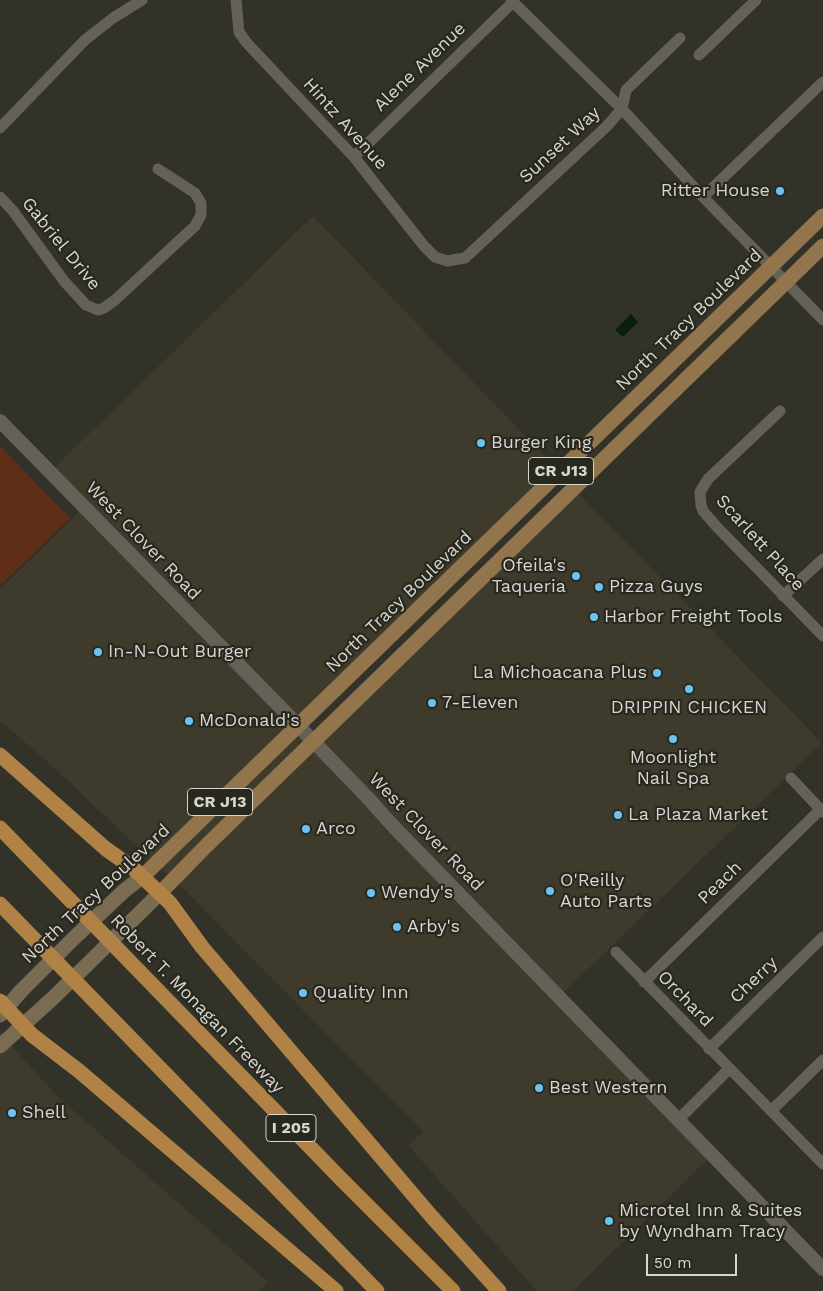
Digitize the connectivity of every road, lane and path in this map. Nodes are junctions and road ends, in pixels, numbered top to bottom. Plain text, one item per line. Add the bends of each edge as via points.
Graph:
1 (142, 0) edge
2 (236, 0) edge
3 (756, 0) edge
4 (511, 1) edge
5 (680, 38) dead end
6 (699, 55) dead end
7 (823, 82) edge
8 (622, 109) junction
9 (0, 128) edge
10 (354, 157) junction
11 (158, 169) dead end
12 (703, 196) junction
13 (0, 197) edge
14 (823, 216) edge
15 (823, 246) edge
16 (447, 261) joint
17 (771, 266) junction
18 (786, 282) junction
19 (823, 320) edge
20 (780, 411) dead end
21 (0, 421) edge
22 (823, 559) edge
23 (783, 596) junction
24 (823, 636) edge
25 (298, 726) junction
26 (313, 742) junction
27 (0, 755) edge
28 (791, 778) dead end
29 (822, 811) edge
30 (0, 828) edge
31 (142, 877) junction
32 (160, 893) junction
33 (0, 904) edge
34 (823, 936) edge
35 (616, 952) dead end
36 (644, 982) junction
37 (2, 1008) edge
38 (22, 1026) junction
39 (0, 1046) edge
40 (709, 1048) junction
41 (823, 1060) edge
42 (729, 1069) junction
43 (771, 1111) junction
44 (678, 1120) junction
45 (823, 1164) edge
46 (823, 1269) edge
47 (336, 1291) edge
48 (377, 1291) edge
49 (453, 1291) edge
50 (499, 1291) edge

1 - 9 street via 85,40
2 - 10 street, Hintz Avenue via 239,32 246,42
3 - 6 street
4 - 8 street
4 - 10 street, Alene Avenue
5 - 8 street, Sunset Way via 626,90
7 - 12 street
8 - 12 street
8 - 16 street, Sunset Way via 465,258
10 - 16 street, Hintz Avenue via 424,246 435,257
11 - 13 street, Gabriel Drive via 195,193 201,203 201,215 195,226 115,300 98,310 86,305 64,280
12 - 17 street
14 - 17 main road, North Tracy Boulevard / CR J13
15 - 18 main road, CR J13
17 - 18 street
17 - 25 main road, North Tracy Boulevard / CR J13
18 - 19 street
18 - 26 main road, CR J13
20 - 23 street, Scarlett Place via 708,479 700,492 700,505
21 - 25 street, West Clover Road
22 - 23 street
23 - 24 street, Scarlett Place
25 - 26 street, West Clover Road
25 - 31 main road, North Tracy Boulevard / CR J13
26 - 32 main road, CR J13
26 - 44 street, West Clover Road
27 - 31 highway
28 - 29 street
29 - 36 street, Peach
30 - 49 highway, Robert T. Monagan Freeway / I 205
31 - 32 highway
31 - 37 main road, North Tracy Boulevard / CR J13
32 - 38 main road, CR J13
32 - 50 highway via 214,962
33 - 48 highway, I 205
34 - 40 street, Cherry
35 - 36 street, Orchard
36 - 40 street, Orchard
37 - 38 highway
38 - 39 main road, CR J13
38 - 47 highway
40 - 42 street, Orchard
41 - 43 street
42 - 43 street, Orchard
42 - 44 street
43 - 45 street, Orchard
44 - 46 street, West Clover Road

